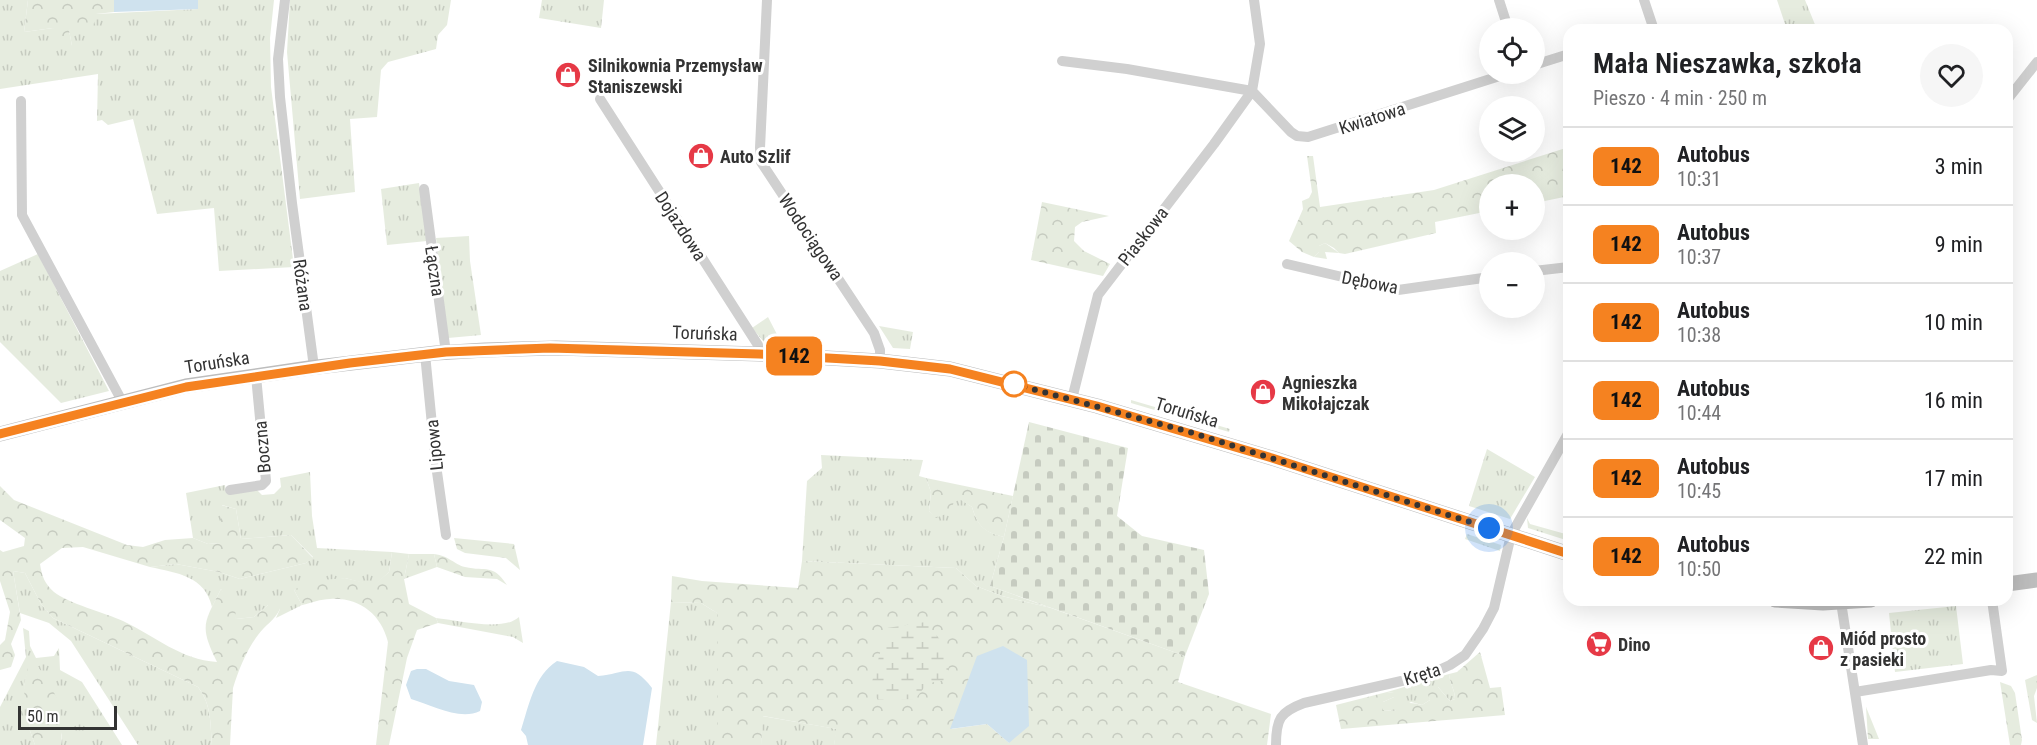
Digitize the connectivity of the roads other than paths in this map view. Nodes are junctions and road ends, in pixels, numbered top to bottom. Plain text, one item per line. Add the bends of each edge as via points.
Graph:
1 (285, 0) edge
2 (767, 0) edge
3 (1254, 0) edge
4 (1499, 0) edge
5 (1644, 0) edge
6 (1505, 18) edge
7 (1650, 24) edge
8 (1563, 56) edge
9 (1062, 61) dead end
10 (1545, 61) edge
11 (2037, 62) edge
12 (1479, 83) edge
13 (1252, 91) junction
14 (2013, 92) edge
15 (600, 99) dead end
16 (21, 100) dead end
17 (424, 189) dead end
18 (1287, 264) dead end
19 (1563, 268) edge
20 (1545, 270) edge
21 (1479, 279) edge
22 (446, 352) junction
23 (425, 354) junction
24 (759, 354) junction
25 (880, 361) junction
26 (314, 367) junction
27 (256, 376) junction
28 (1072, 399) junction
29 (123, 403) junction
30 (0, 434) edge
31 (1563, 444) edge
32 (230, 490) dead end
33 (446, 535) dead end
34 (1511, 535) junction
35 (1563, 552) edge
36 (2037, 580) edge
37 (2013, 583) edge
38 (1841, 606) edge
39 (1993, 606) edge
40 (1855, 692) junction
41 (1276, 745) edge
42 (1863, 745) edge

1 - 26 street, Różana via 278,59 280,97
2 - 25 street, Wodociągowa via 761,162 874,333
3 - 13 street, Piaskowa via 1260,44
4 - 6 street
5 - 7 street
8 - 10 street
9 - 13 street
11 - 14 street
12 - 13 street, Kwiatowa via 1308,137 1291,132
13 - 28 street, Piaskowa via 1098,295
15 - 24 street, Dojazdowa via 758,345
16 - 29 street via 22,215
17 - 22 street, Łączna
18 - 21 street, Dębowa via 1398,290
19 - 20 street
22 - 23 main road, Toruńska
22 - 24 main road, Toruńska via 550,348
23 - 26 main road, Toruńska
23 - 33 street, Lipowa
24 - 25 main road, Toruńska
25 - 28 main road, Toruńska via 950,369
26 - 27 main road, Toruńska
27 - 29 main road, Toruńska via 186,387
27 - 32 street, Boczna via 266,481
28 - 34 main road, Toruńska via 1193,433
29 - 30 main road, Toruńska
31 - 34 street, Kręta
34 - 35 main road, Toruńska
34 - 41 street, Kręta via 1494,608 1465,655 1428,675 1288,709 1278,724
36 - 37 main road
38 - 40 street
39 - 40 street via 2002,671
40 - 42 street

